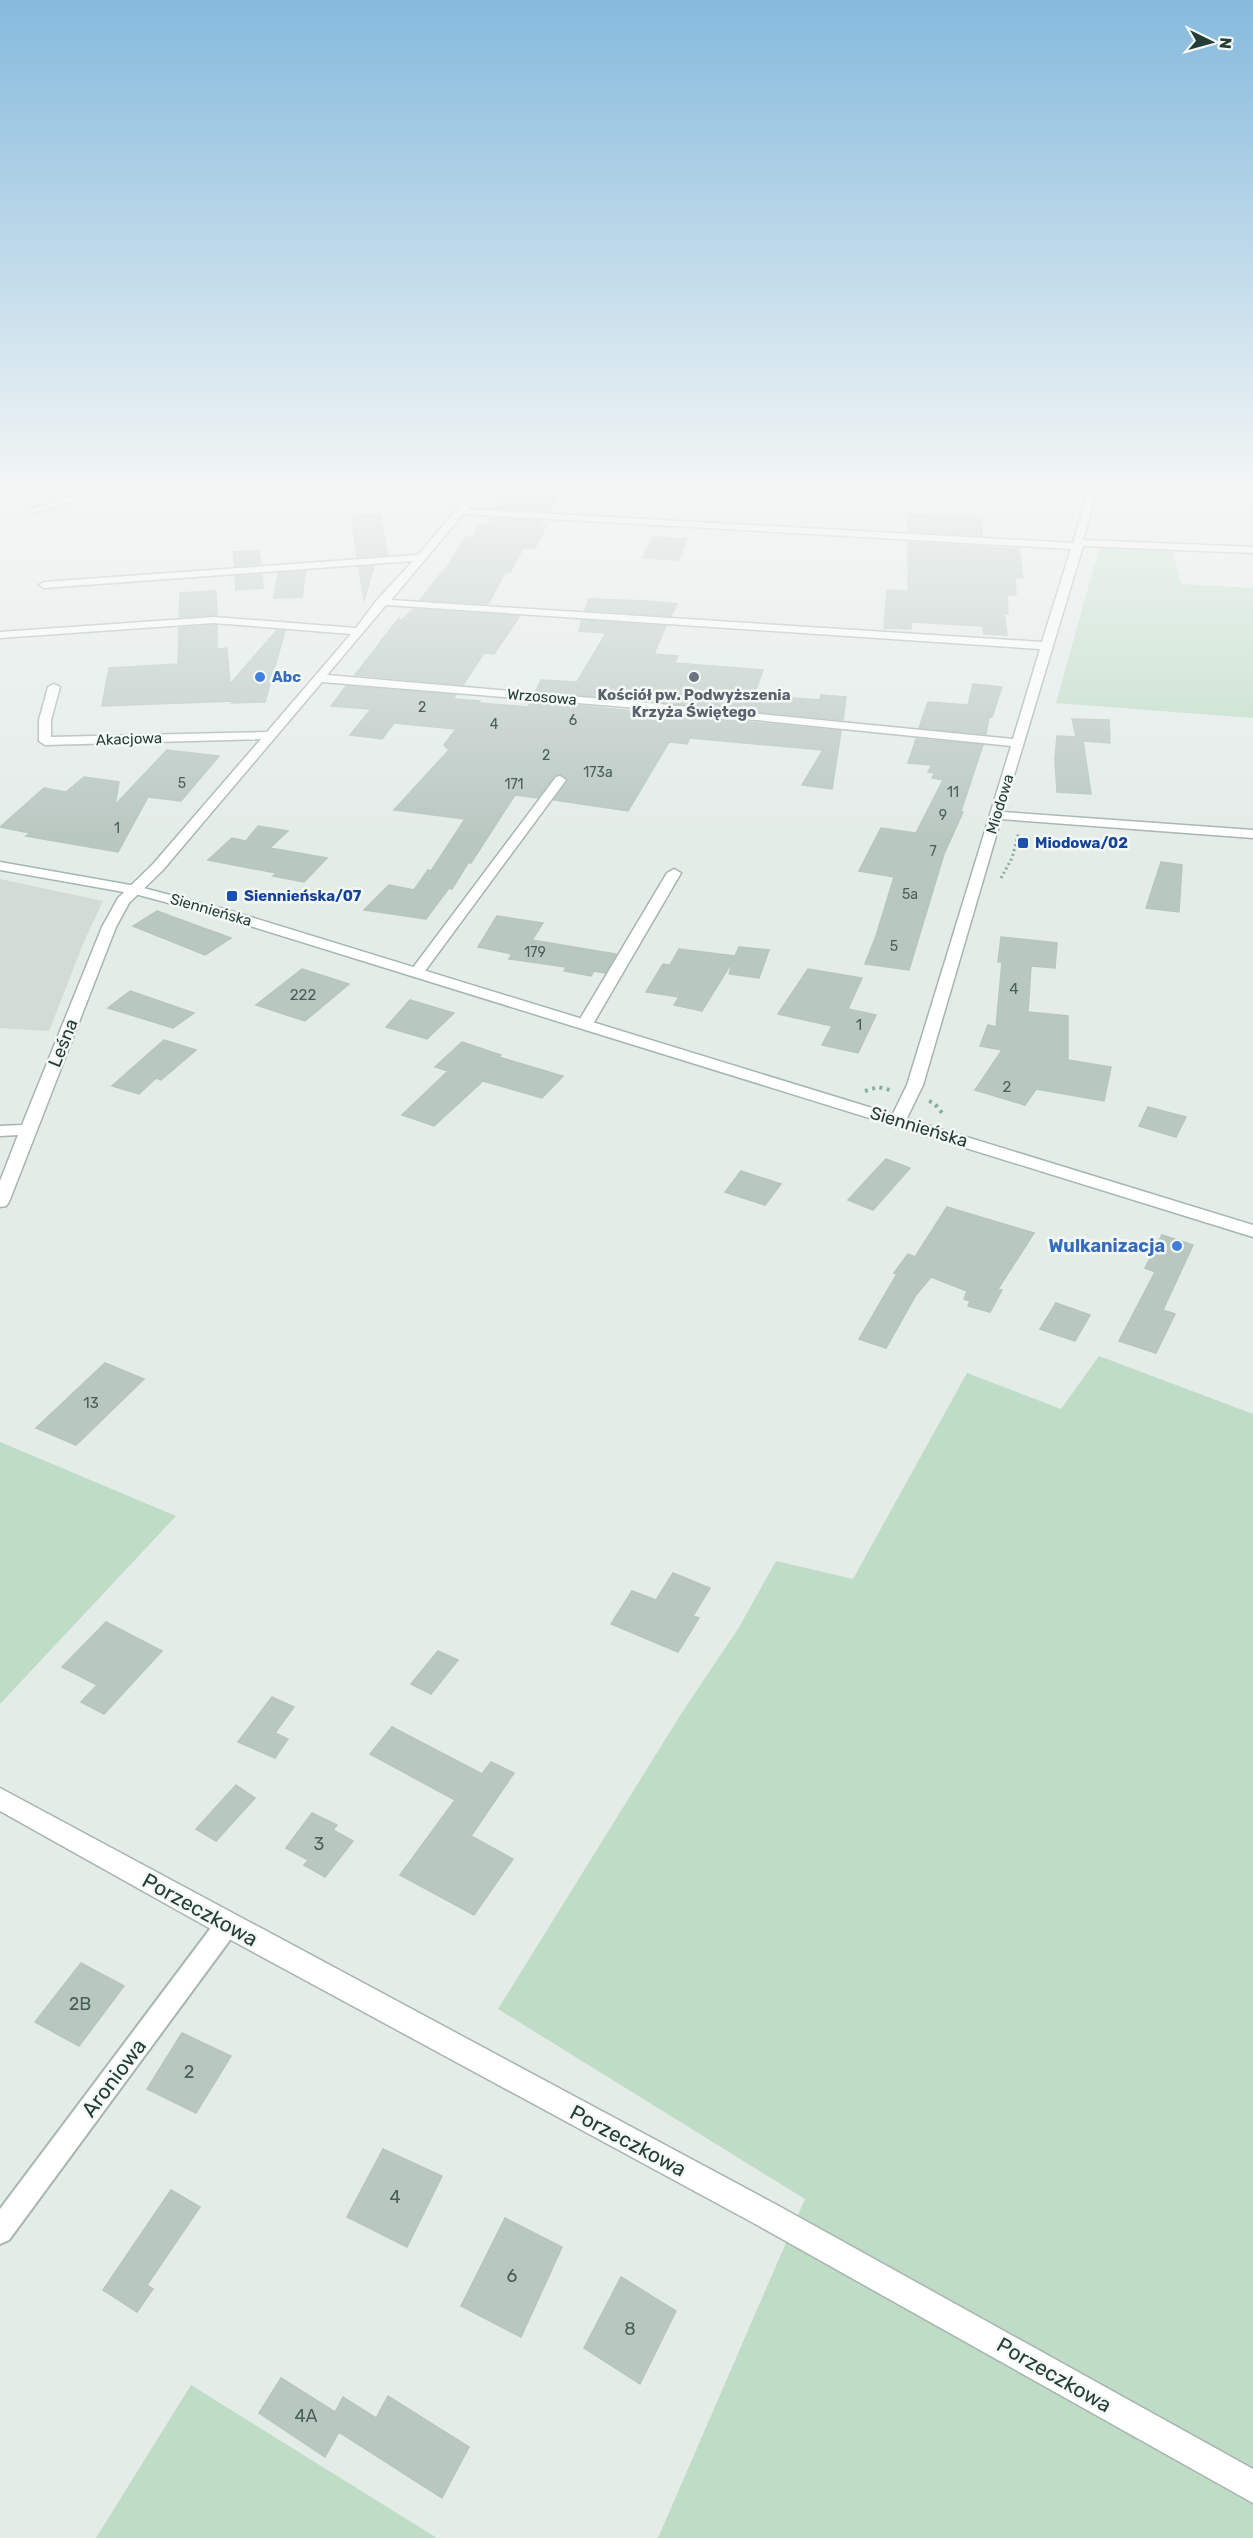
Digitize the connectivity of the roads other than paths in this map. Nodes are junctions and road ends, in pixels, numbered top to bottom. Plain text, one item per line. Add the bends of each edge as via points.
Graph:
1 (380, 603) edge
2 (403, 603) edge
3 (1060, 603) edge
4 (357, 631) junction
5 (0, 635) edge
6 (1047, 646) junction
7 (317, 678) junction
8 (54, 687) dead end
9 (270, 735) junction
10 (1018, 743) junction
11 (560, 780) dead end
12 (997, 815) junction
13 (1253, 834) edge
14 (0, 866) edge
15 (674, 873) dead end
16 (136, 890) junction
17 (417, 972) junction
18 (585, 1024) junction
19 (898, 1120) junction
20 (29, 1130) junction
21 (0, 1131) edge
22 (0, 1202) edge
23 (1253, 1231) edge
24 (0, 1799) edge
25 (227, 1925) junction
26 (0, 2231) edge
27 (1253, 2487) edge

1 - 4 street
2 - 6 street
3 - 6 street, Miodowa
4 - 5 street via 214,620
4 - 7 street
6 - 10 street, Miodowa
7 - 9 street
7 - 10 street, Wrzosowa
8 - 9 street, Akacjowa via 45,720 45,741
9 - 16 street
10 - 12 street, Miodowa
11 - 17 street
12 - 13 street
12 - 19 street, Miodowa via 915,1085
14 - 16 street, Siennieńska
15 - 18 street
16 - 17 street, Siennieńska
16 - 20 street, Leśna via 123,901 109,927
17 - 18 street, Siennieńska
18 - 19 street, Siennieńska
19 - 23 street, Siennieńska
20 - 21 street
20 - 22 street, Leśna
24 - 25 street, Porzeczkowa
25 - 26 lane, Aroniowa
25 - 27 street, Porzeczkowa via 777,2221

